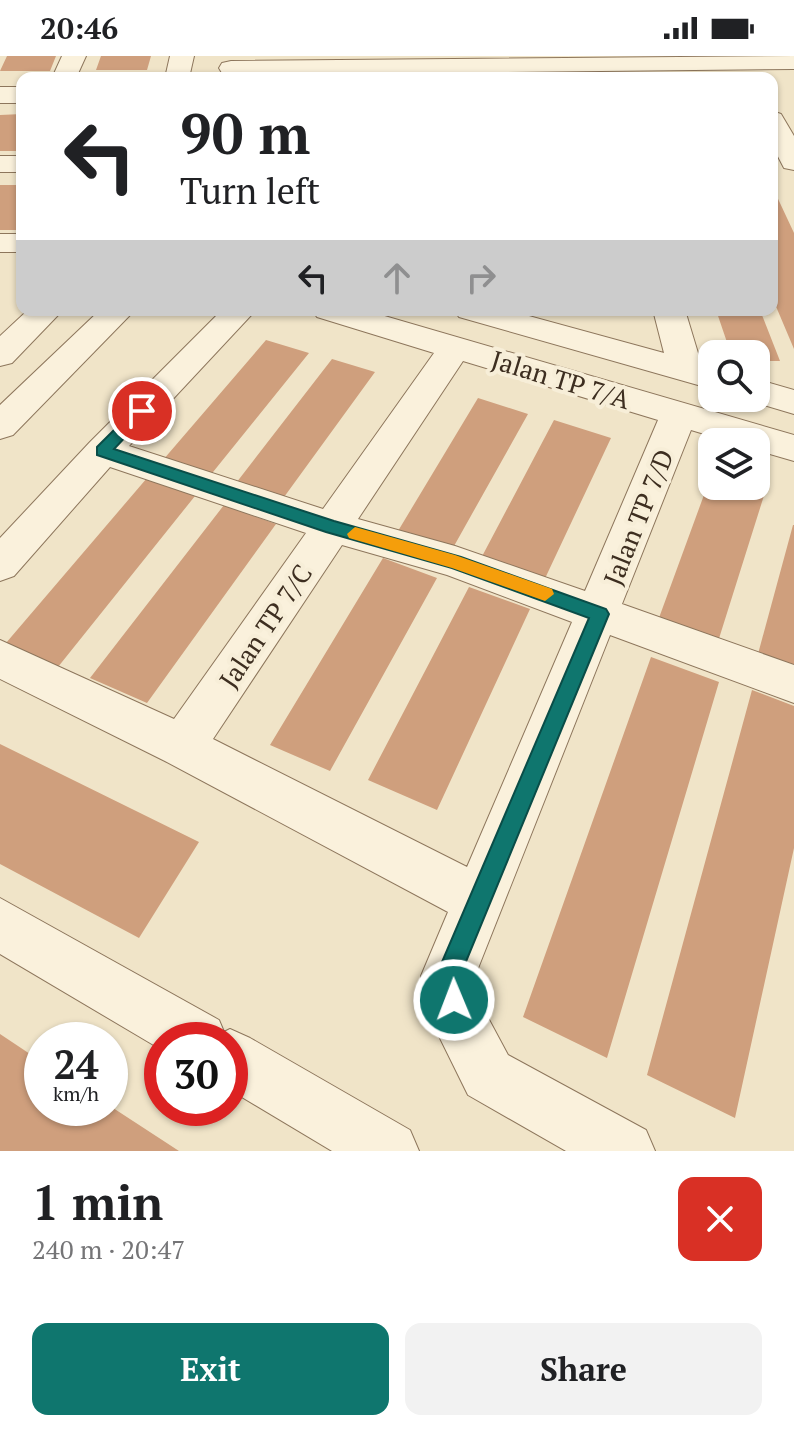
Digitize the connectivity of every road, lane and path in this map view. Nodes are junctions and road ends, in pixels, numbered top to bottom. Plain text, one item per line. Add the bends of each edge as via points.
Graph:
1 (794, 62) edge
2 (231, 67) edge
3 (527, 72) edge
4 (778, 131) edge
5 (794, 162) edge
6 (40, 316) edge
7 (113, 316) edge
8 (234, 316) edge
9 (348, 316) edge
10 (494, 316) edge
11 (671, 316) edge
12 (4, 347) edge
13 (455, 348) junction
14 (692, 388) edge
15 (770, 395) edge
16 (794, 402) edge
17 (0, 426) edge
18 (794, 448) edge
19 (103, 451) junction
20 (332, 527) junction
21 (0, 565) edge
22 (600, 614) junction
23 (0, 658) edge
24 (794, 684) edge
25 (182, 746) junction
26 (478, 900) junction
27 (4, 934) edge
28 (166, 1022) edge
29 (248, 1069) edge
30 (613, 1145) edge
31 (389, 1151) edge

1 - 3 street
2 - 3 street
4 - 5 street
6 - 12 street
7 - 17 street
8 - 19 street
9 - 13 street, Jalan TP 7/A
10 - 14 street
11 - 14 street
13 - 14 street, Jalan TP 7/A
13 - 20 street, Jalan TP 7/C
14 - 18 street, Jalan TP 7/A
14 - 22 street, Jalan TP 7/D
15 - 16 street
19 - 20 street
19 - 21 street
20 - 22 street via 455,562
20 - 25 street, Jalan TP 7/C
22 - 24 street
22 - 26 street, Jalan TP 7/D
23 - 25 street
25 - 26 street
26 - 30 street, Jalan TP 7/D via 448,976 461,1024 488,1075
27 - 28 street
29 - 31 street

